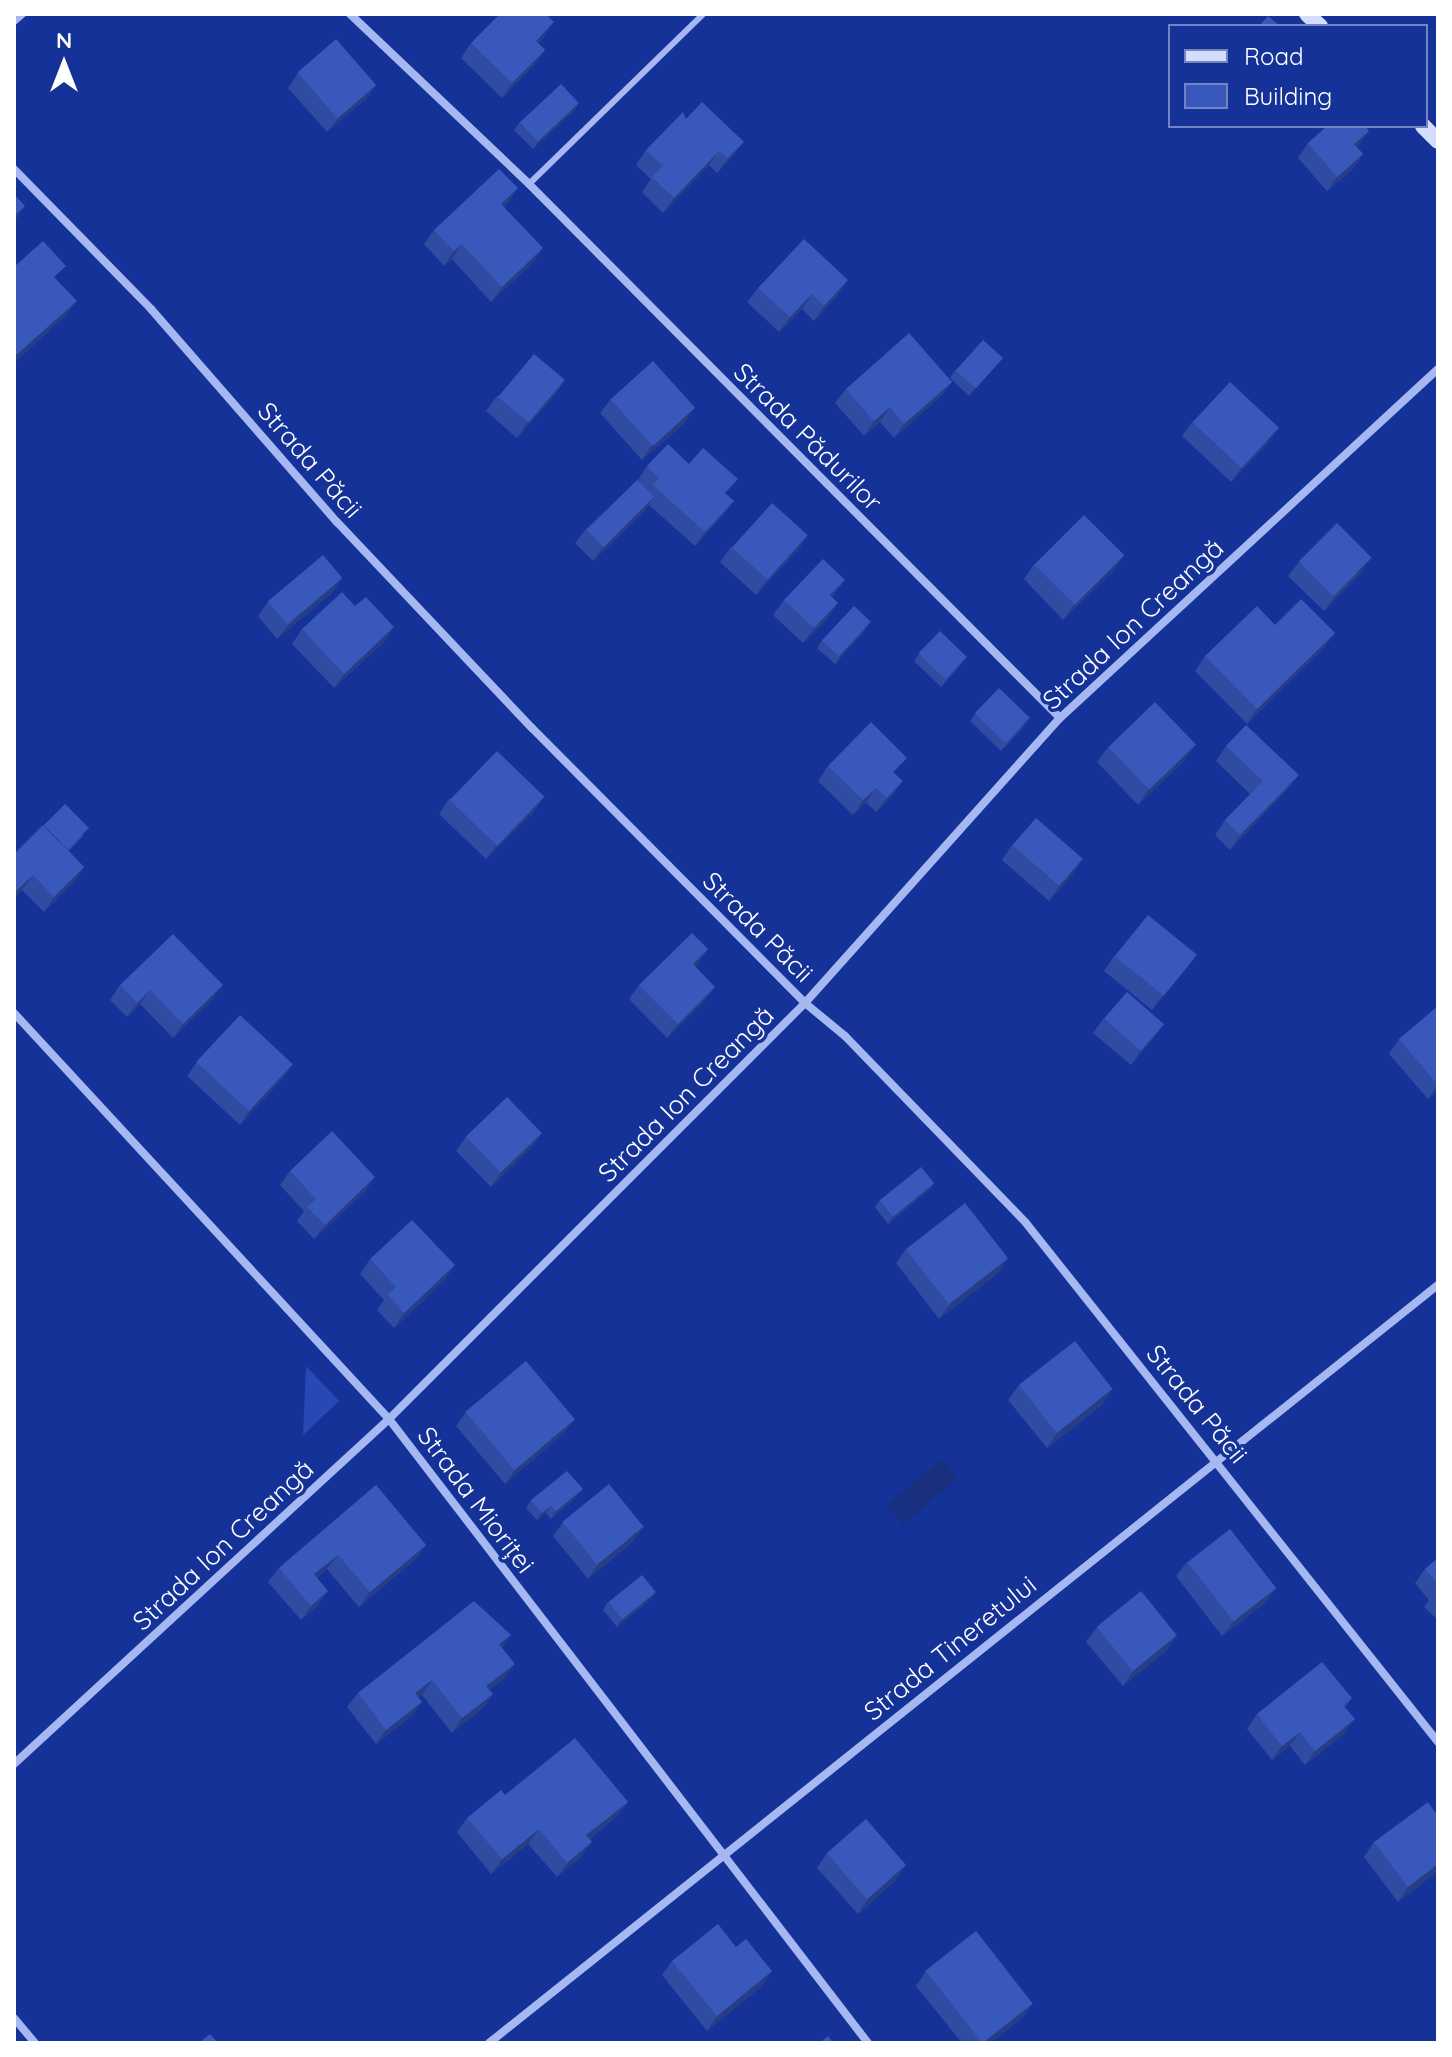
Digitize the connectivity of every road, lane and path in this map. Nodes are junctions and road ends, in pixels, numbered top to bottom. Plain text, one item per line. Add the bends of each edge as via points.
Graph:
1 (22, 14) edge
2 (350, 14) edge
3 (703, 14) edge
4 (14, 21) edge
5 (14, 169) edge
6 (529, 184) junction
7 (1438, 369) edge
8 (1060, 718) junction
9 (805, 1003) junction
10 (14, 1013) edge
11 (1438, 1285) edge
12 (389, 1419) junction
13 (1217, 1460) junction
14 (1438, 1742) edge
15 (14, 1764) edge
16 (723, 1856) junction
17 (14, 2018) edge
18 (35, 2043) edge
19 (489, 2043) edge
20 (868, 2043) edge

1 - 4 street
2 - 6 street, Strada Pădurilor
3 - 6 lane
5 - 9 street, Strada Păcii via 151,309 337,522 532,728
6 - 8 street, Strada Pădurilor
7 - 8 street, Strada Ion Creangă
8 - 9 street, Strada Ion Creangă
9 - 12 street, Strada Ion Creangă
9 - 13 street, Strada Păcii via 845,1036 1026,1223
10 - 12 street, Strada Mioriței
11 - 13 street, Strada Tineretului
12 - 15 street, Strada Ion Creangă
12 - 16 street, Strada Mioriței
13 - 14 street, Strada Păcii
13 - 16 street, Strada Tineretului
16 - 19 street, Strada Tineretului
16 - 20 street, Strada Mioriței
17 - 18 street

